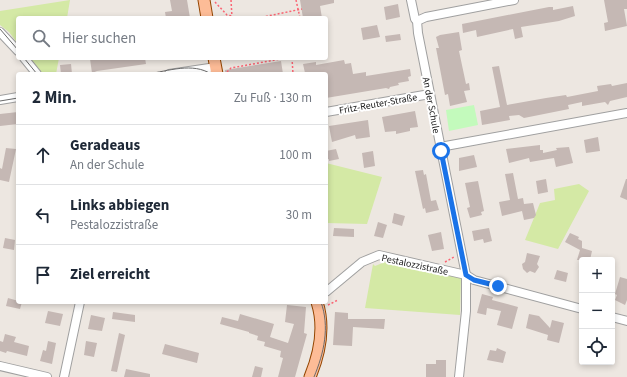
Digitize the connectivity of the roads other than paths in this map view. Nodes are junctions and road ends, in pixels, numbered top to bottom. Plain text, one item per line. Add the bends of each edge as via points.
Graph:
1 (204, 0) edge
2 (411, 0) edge
3 (514, 0) edge
4 (207, 16) edge
5 (417, 21) junction
6 (0, 32) edge
7 (16, 49) edge
8 (26, 60) edge
9 (219, 68) edge
10 (35, 72) edge
11 (182, 72) edge
12 (430, 94) junction
13 (16, 97) edge
14 (3, 99) edge
15 (328, 112) edge
16 (627, 113) edge
17 (440, 147) junction
18 (466, 275) junction
19 (328, 290) edge
20 (80, 304) edge
21 (318, 304) edge
22 (579, 308) edge
23 (615, 318) edge
24 (627, 321) edge
25 (0, 366) edge
26 (47, 377) edge
27 (64, 377) edge
28 (310, 377) edge
29 (459, 377) edge

1 - 4 main road
2 - 5 street, An der Schule
3 - 5 street via 426,17
5 - 12 street, An der Schule
6 - 7 street
8 - 10 street
9 - 11 street
12 - 15 street, Fritz-Reuter-Straße
12 - 17 street, An der Schule
13 - 14 street
16 - 17 street
17 - 18 street, An der Schule
18 - 19 street, Pestalozzistraße via 379,255 362,262
18 - 22 street, Pestalozzistraße via 474,280
18 - 29 street, An der Schule via 466,311
20 - 27 street
21 - 28 main road via 321,331 318,354
23 - 24 street
25 - 26 street

